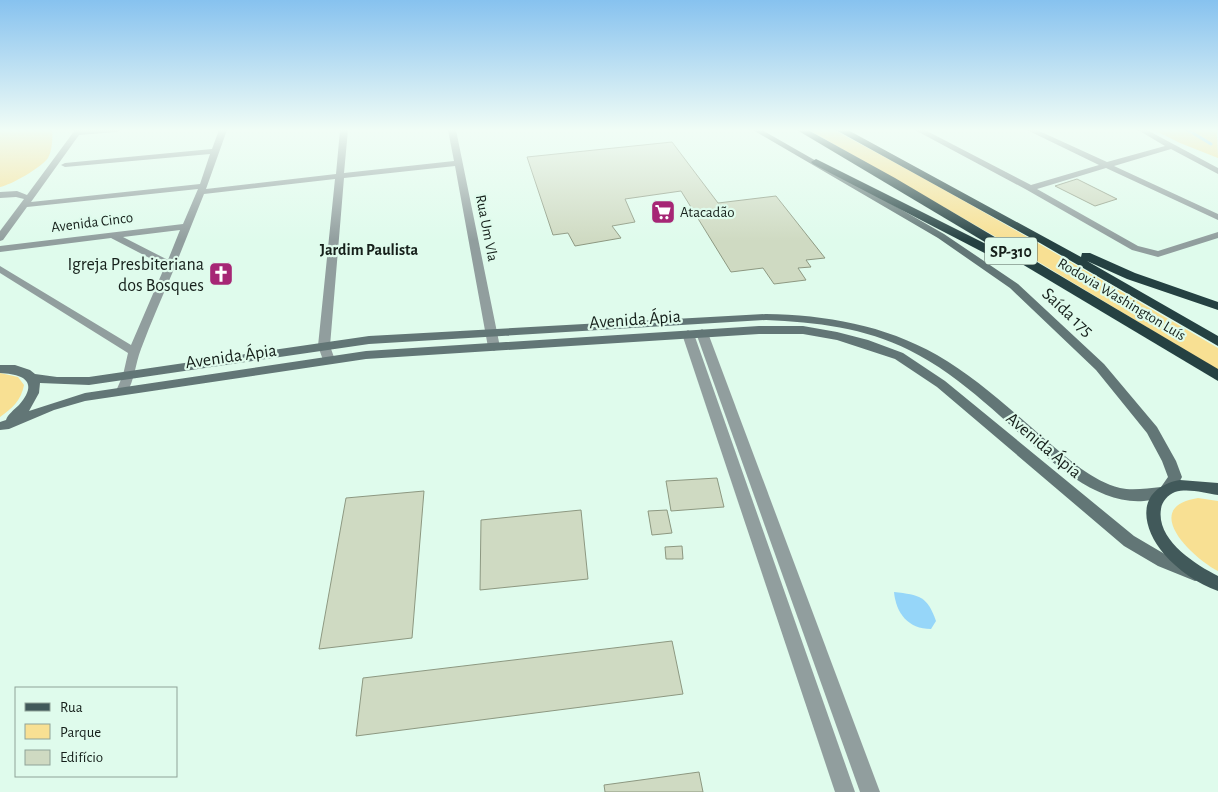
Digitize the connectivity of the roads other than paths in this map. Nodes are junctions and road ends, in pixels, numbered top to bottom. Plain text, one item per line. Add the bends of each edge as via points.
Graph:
1 (52, 167) edge
2 (210, 167) edge
3 (342, 167) edge
4 (426, 167) edge
5 (460, 167) edge
6 (824, 167) edge
7 (826, 167) edge
8 (868, 167) edge
9 (911, 167) edge
10 (990, 167) edge
11 (1097, 167) edge
12 (1107, 167) edge
13 (341, 177) junction
14 (941, 183) junction
15 (1030, 188) junction
16 (202, 189) junction
17 (0, 195) edge
18 (27, 201) junction
19 (1218, 217) edge
20 (188, 226) junction
21 (112, 235) junction
22 (1218, 235) edge
23 (0, 238) edge
24 (0, 249) edge
25 (172, 266) junction
26 (0, 269) edge
27 (1218, 306) edge
28 (493, 333) junction
29 (695, 334) junction
30 (1148, 334) junction
31 (1218, 342) edge
32 (324, 346) junction
33 (494, 347) junction
34 (134, 352) junction
35 (329, 360) junction
36 (0, 369) edge
37 (129, 375) junction
38 (1218, 376) edge
39 (32, 378) junction
40 (122, 391) junction
41 (2, 427) edge
42 (1218, 490) edge
43 (1165, 491) junction
44 (1211, 582) edge
45 (845, 792) edge
46 (870, 792) edge

1 - 18 street
2 - 16 street
3 - 13 street
4 - 13 street
5 - 28 street, Rua Um Vla
6 - 43 street, Saída 175 via 969,254 1014,286 1061,329 1100,367 1152,430 1175,477
7 - 30 highway
8 - 30 highway, Rodovia Washington Luís / SP-310
9 - 14 highway, Rodovia Washington Luís / SP-310
10 - 15 street
11 - 15 street
12 - 19 street
13 - 16 street
13 - 32 street
14 - 27 highway via 1123,273
14 - 31 highway, Rodovia Washington Luís / SP-310
15 - 22 street via 1135,248 1158,254
16 - 18 street
16 - 20 street
17 - 18 street via 17,194
18 - 23 street
20 - 21 street, Avenida Cinco
20 - 25 street
21 - 24 street, Avenida Cinco
21 - 25 street
25 - 34 street
26 - 34 street
28 - 32 street, Avenida Ápia via 369,340
28 - 33 street, Rua Um Vla
28 - 43 street, Avenida Ápia via 766,316 799,317 867,328 933,357 958,374 1070,468 1099,486 1122,494
29 - 33 street, Avenida Ápia
29 - 44 street, Avenida Ápia via 803,330 864,343 899,356 941,384 1129,541 1163,561
29 - 45 street
29 - 46 street
30 - 38 highway, Rodovia Washington Luís / SP-310
32 - 35 street
32 - 37 street, Avenida Ápia
33 - 35 street, Avenida Ápia
34 - 37 street
35 - 40 street, Avenida Ápia
36 - 39 street, Avenida Ápia via 23,371
37 - 39 street, Avenida Ápia via 89,381
37 - 40 street
39 - 41 street via 35,388 31,400
40 - 41 street, Avenida Ápia via 50,407
42 - 43 main road via 1184,485
43 - 44 main road via 1155,498 1151,514 1158,534 1175,555

